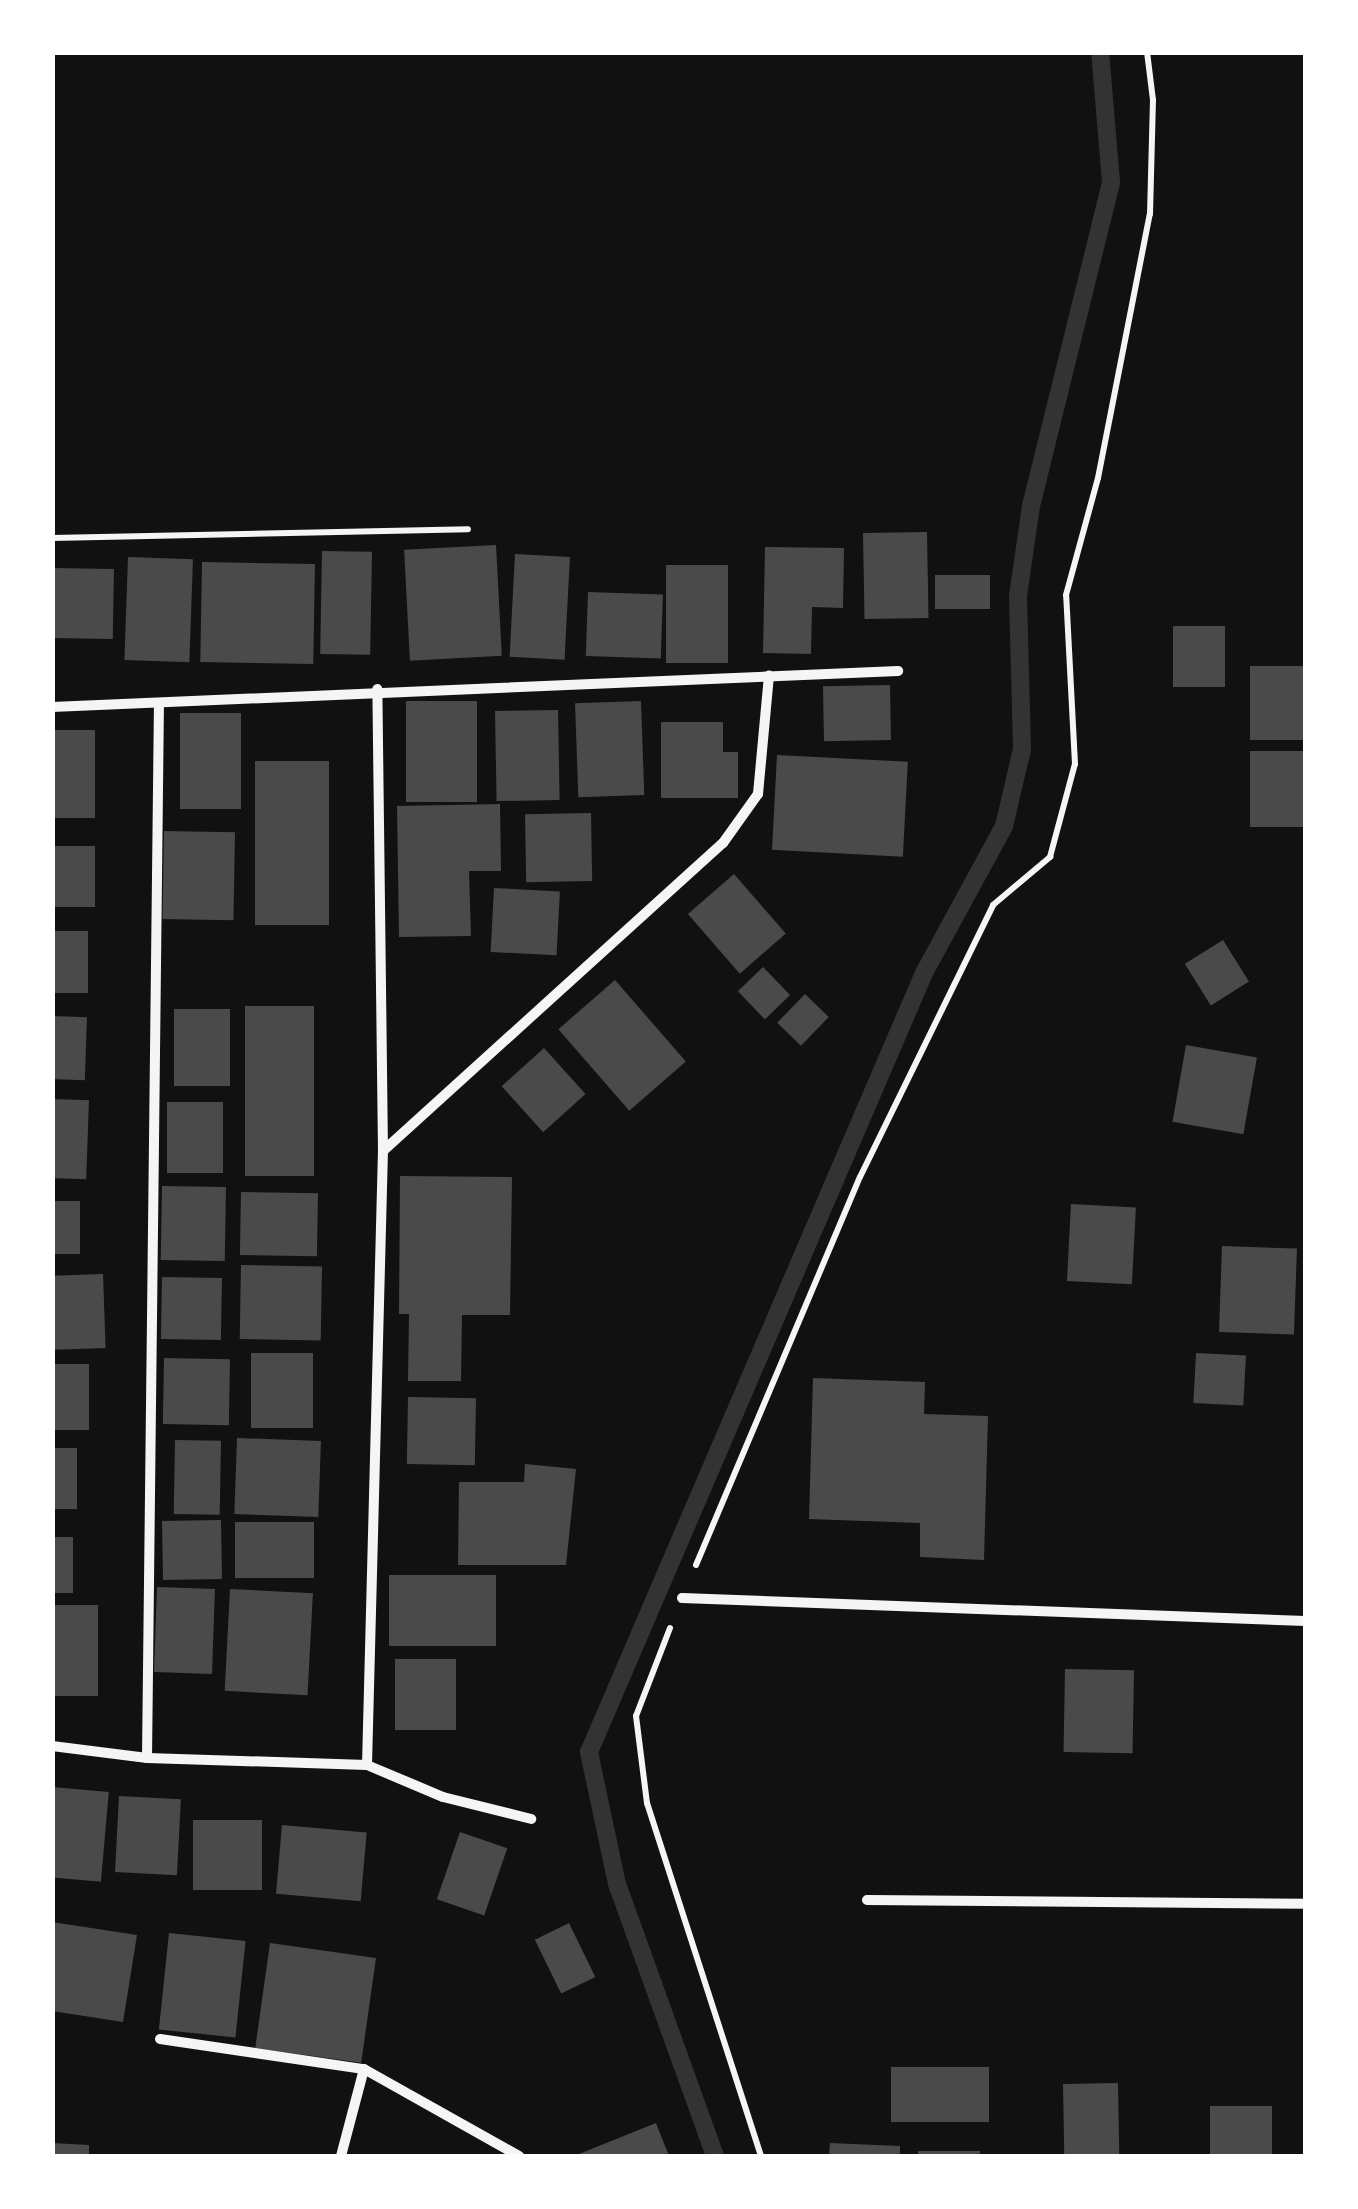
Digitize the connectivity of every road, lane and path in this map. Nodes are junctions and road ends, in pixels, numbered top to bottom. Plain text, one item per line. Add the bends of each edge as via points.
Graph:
1 (1147, 52) edge
2 (468, 529) dead end
3 (52, 538) edge
4 (898, 671) dead end
5 (769, 676) junction
6 (377, 688) junction
7 (159, 704) junction
8 (52, 707) edge
9 (383, 1152) junction
10 (682, 1598) junction
11 (1306, 1621) edge
12 (52, 1746) edge
13 (147, 1758) junction
14 (367, 1764) junction
15 (531, 1819) dead end
16 (867, 1900) dead end
17 (1306, 1904) edge
18 (160, 2040) dead end
19 (364, 2069) junction
20 (341, 2156) edge
21 (519, 2156) edge
22 (761, 2156) edge

1 - 10 path via 1153,100 1150,214 1098,478 1066,594 1075,764 1050,857 992,905 860,1177
2 - 3 path
4 - 5 street
5 - 6 street
5 - 9 street via 758,794 723,842
6 - 7 street
6 - 9 street
7 - 8 street
7 - 13 street
9 - 14 street
10 - 11 street
10 - 22 path via 636,1716 647,1803
12 - 13 street
13 - 14 street
14 - 15 street via 443,1797
16 - 17 street
18 - 19 street
19 - 20 street
19 - 21 street

